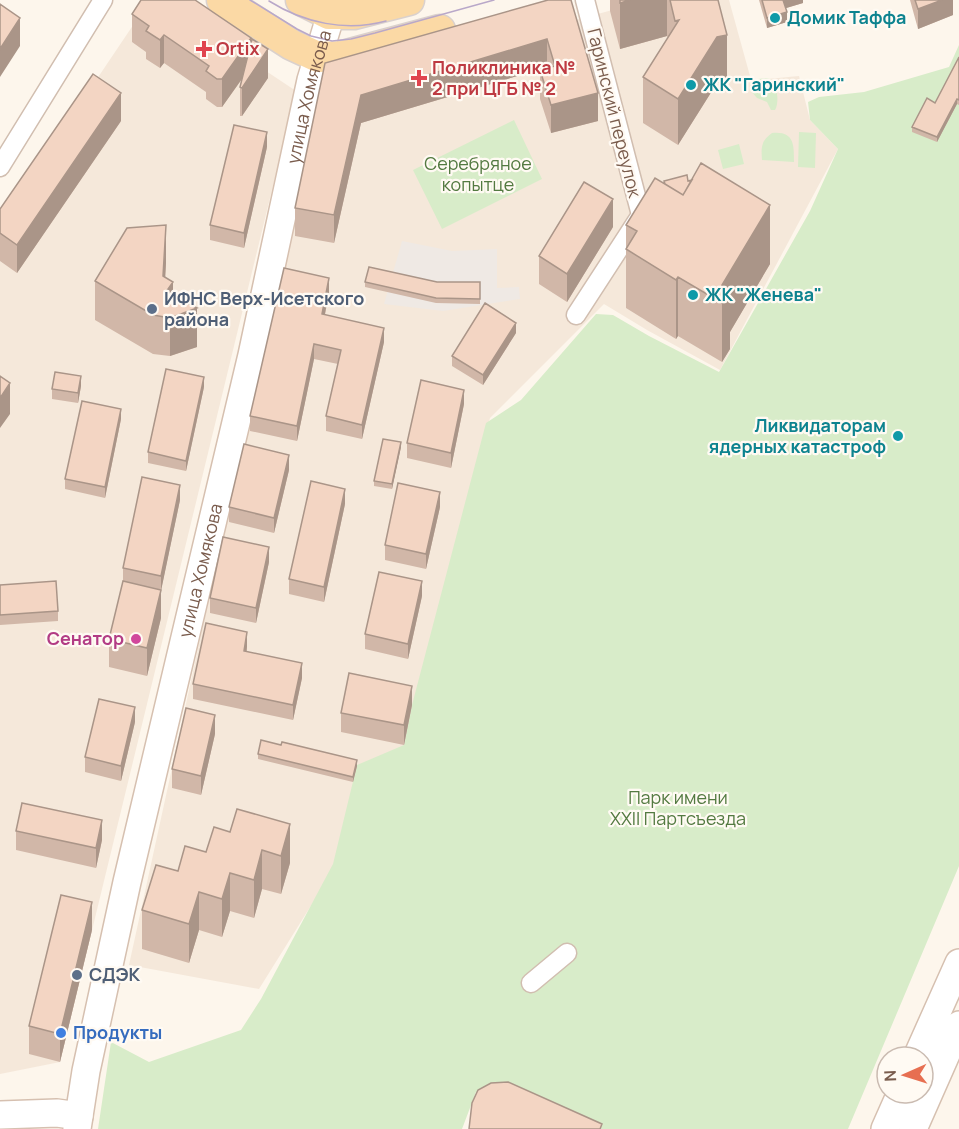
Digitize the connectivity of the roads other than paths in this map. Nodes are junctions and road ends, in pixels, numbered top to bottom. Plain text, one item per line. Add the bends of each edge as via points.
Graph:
1 (103, 0) edge
2 (222, 0) edge
3 (301, 0) edge
4 (409, 0) edge
5 (585, 0) edge
6 (331, 14) junction
7 (469, 22) edge
8 (318, 57) junction
9 (0, 167) edge
10 (576, 315) dead end
11 (567, 953) dead end
12 (959, 963) edge
13 (531, 983) dead end
14 (959, 1025) edge
15 (922, 1045) edge
16 (896, 1105) edge
17 (0, 1115) edge
18 (78, 1122) edge
19 (885, 1129) edge
20 (913, 1129) edge

1 - 9 street
2 - 8 main road
3 - 6 main road
4 - 6 main road via 354,14
5 - 10 street, Гаринский переулок via 641,215
6 - 8 street, улица Хомякова
7 - 8 main road via 343,56
8 - 18 street, улица Хомякова via 128,882
11 - 13 street
12 - 15 street
14 - 20 street
16 - 19 street
17 - 18 street via 57,1113

